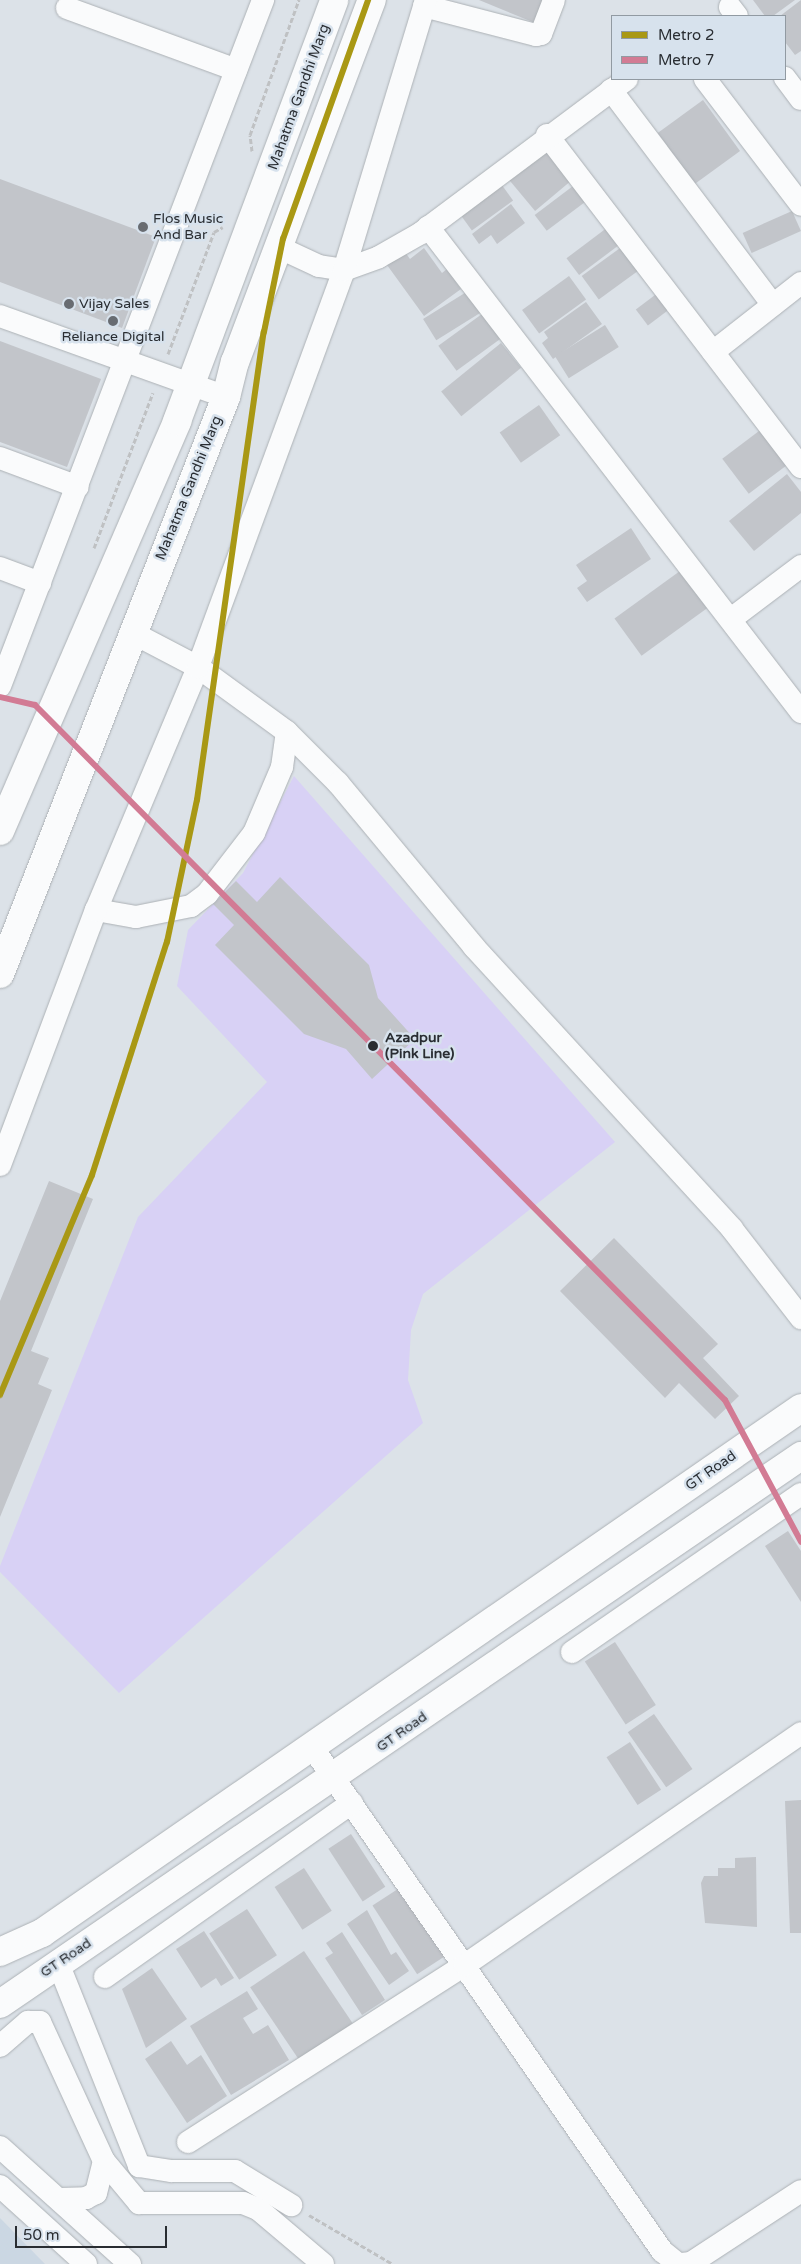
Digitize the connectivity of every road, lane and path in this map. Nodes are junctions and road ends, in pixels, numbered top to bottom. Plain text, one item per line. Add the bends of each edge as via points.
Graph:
1 (262, 0) edge
2 (299, 0) edge
3 (334, 0) edge
4 (372, 0) edge
5 (554, 0) edge
6 (425, 3) edge
7 (67, 8) dead end
8 (236, 70) junction
9 (786, 79) edge
10 (705, 80) edge
11 (619, 84) edge
12 (801, 99) edge
13 (547, 135) junction
14 (253, 158) dead end
15 (801, 205) edge
16 (229, 223) dead end
17 (428, 227) junction
18 (278, 247) junction
19 (344, 270) junction
20 (801, 283) edge
21 (773, 305) junction
22 (0, 316) edge
23 (713, 352) junction
24 (126, 362) junction
25 (160, 374) junction
26 (191, 385) junction
27 (226, 397) junction
28 (0, 458) edge
29 (801, 467) edge
30 (78, 487) junction
31 (801, 566) edge
32 (0, 568) edge
33 (40, 582) junction
34 (731, 619) junction
35 (131, 632) junction
36 (198, 666) junction
37 (0, 686) edge
38 (801, 712) edge
39 (287, 732) junction
40 (0, 831) edge
41 (96, 910) junction
42 (0, 974) edge
43 (0, 1165) edge
44 (801, 1318) edge
45 (801, 1408) edge
46 (801, 1456) edge
47 (801, 1494) edge
48 (572, 1652) dead end
49 (801, 1733) edge
50 (312, 1747) junction
51 (336, 1777) junction
52 (352, 1803) junction
53 (0, 1952) edge
54 (58, 1963) junction
55 (465, 1965) junction
56 (105, 1977) dead end
57 (0, 2004) edge
58 (0, 2046) edge
59 (188, 2142) dead end
60 (0, 2146) edge
61 (104, 2161) junction
62 (0, 2186) edge
63 (801, 2191) edge
64 (61, 2199) junction
65 (292, 2205) joint
66 (86, 2264) edge
67 (130, 2264) edge
68 (323, 2264) edge
69 (393, 2264) edge
70 (678, 2264) edge
71 (682, 2264) edge

1 - 8 street
2 - 14 path via 250,135
3 - 26 main road, Mahatma Gandhi Marg
4 - 18 main road, Mahatma Gandhi Marg
5 - 6 street via 541,34 536,35
6 - 19 street
7 - 8 street
8 - 24 street
9 - 12 street
10 - 15 street
11 - 13 street
11 - 21 street
13 - 17 street
13 - 23 street
16 - 25 path via 214,232
17 - 19 street via 379,257
17 - 34 street
18 - 19 street via 319,266
18 - 27 main road, Mahatma Gandhi Marg
19 - 36 street
20 - 21 street
21 - 23 street
22 - 24 street
23 - 29 street
24 - 25 street
24 - 30 street
25 - 26 street
26 - 27 street
26 - 40 main road, Mahatma Gandhi Marg
27 - 35 main road, Mahatma Gandhi Marg
28 - 30 street
30 - 33 street
31 - 34 street
32 - 33 street
33 - 37 street
34 - 38 street
35 - 36 street
35 - 42 main road, Mahatma Gandhi Marg
36 - 39 street
36 - 41 street
39 - 41 street via 282,767 258,825 207,894 191,906 136,917
39 - 44 street via 338,783 474,947 732,1229
41 - 43 street
45 - 50 main road, GT Road
46 - 51 main road, GT Road
47 - 48 street
49 - 55 street
50 - 51 street
50 - 53 main road, GT Road via 42,1933
51 - 52 street
51 - 54 main road, GT Road
52 - 55 street
52 - 56 street
54 - 57 main road, GT Road
54 - 65 street via 139,2166 172,2171 235,2171
55 - 59 street
55 - 70 street via 662,2251
58 - 61 street via 28,2022 40,2022
60 - 64 street
61 - 64 street via 96,2193 86,2198
61 - 68 street via 139,2203 243,2203 258,2209
62 - 66 street
63 - 71 street via 691,2263
64 - 67 street
65 - 69 path

